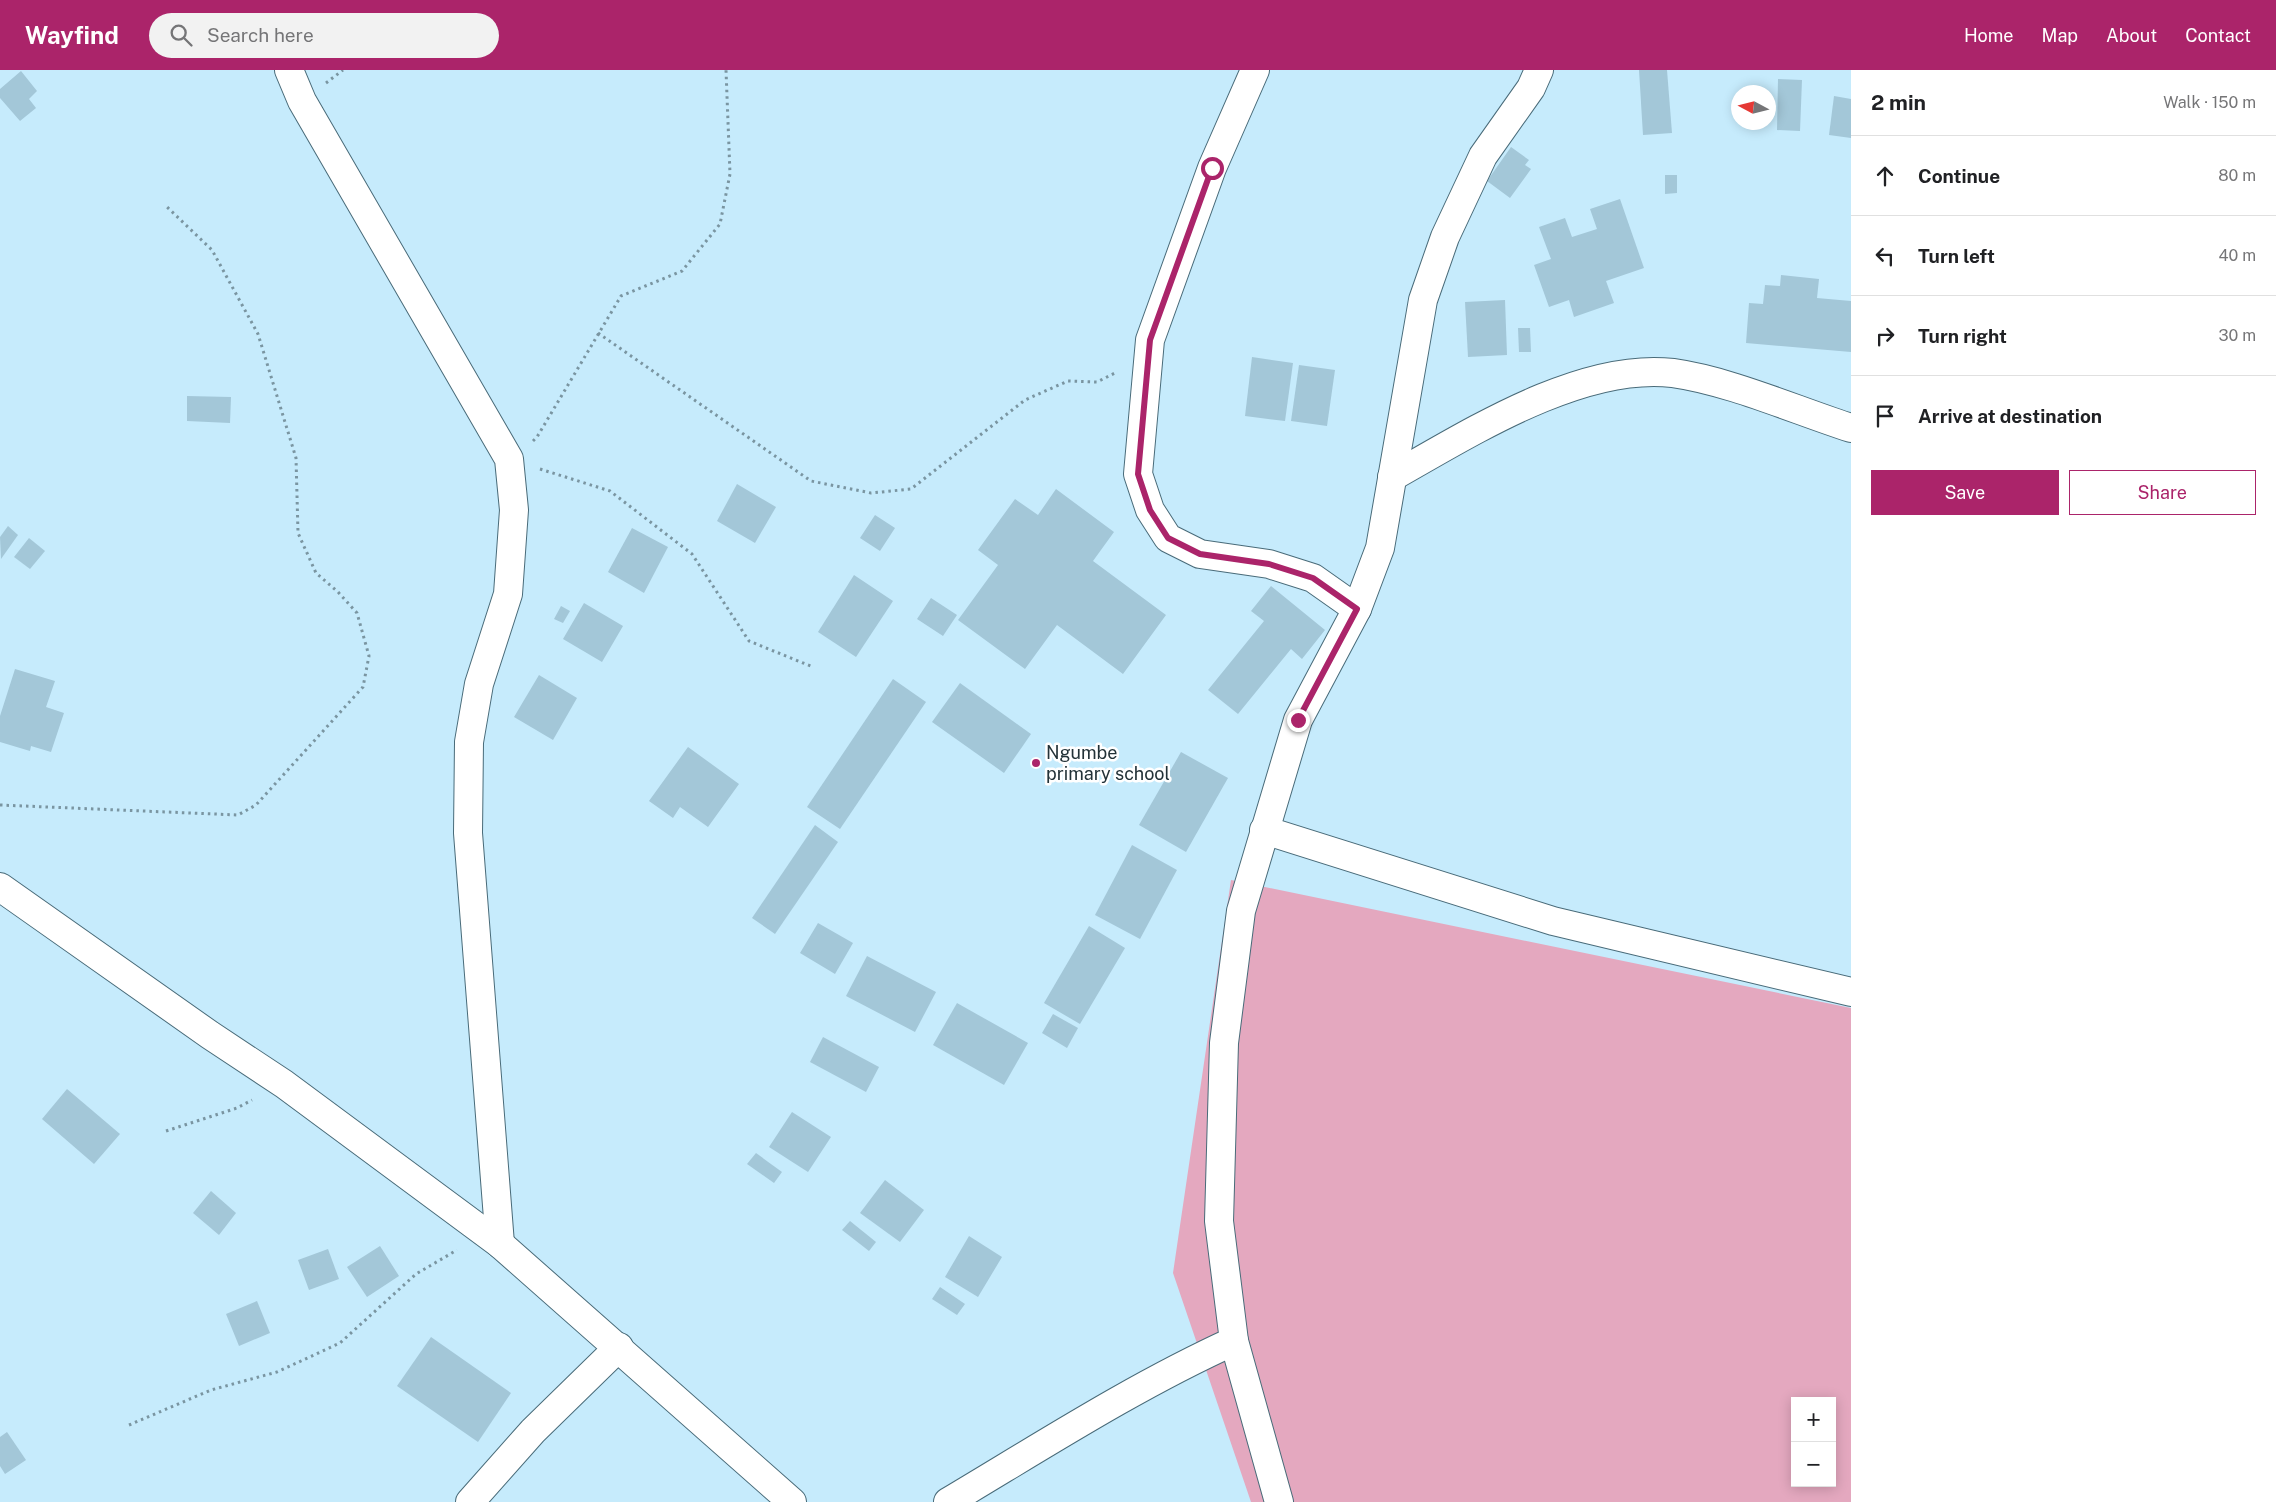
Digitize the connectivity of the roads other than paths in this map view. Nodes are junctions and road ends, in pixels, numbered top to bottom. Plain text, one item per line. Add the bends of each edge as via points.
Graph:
1 (289, 70) edge
2 (1255, 70) edge
3 (1540, 70) edge
4 (1851, 428) edge
5 (1392, 477) junction
6 (1357, 609) junction
7 (1264, 830) junction
8 (0, 887) edge
9 (1851, 992) edge
10 (493, 1238) junction
11 (1234, 1341) junction
12 (619, 1347) junction
13 (470, 1502) edge
14 (792, 1502) edge
15 (948, 1502) edge
16 (1279, 1502) edge

1 - 10 street via 302,101 509,460 514,510 508,594 477,694 469,742 468,833
2 - 6 street via 1212,168 1150,340 1138,474 1150,510 1168,538 1200,554 1269,564 1313,578
3 - 5 street via 1483,156 1445,237 1423,300
4 - 5 street via 1712,381 1672,373 1634,372 1589,381 1531,404 1465,435
5 - 6 street via 1380,548
6 - 7 street via 1298,720
7 - 9 street via 1553,920
7 - 11 street via 1241,911 1224,1043 1219,1221
8 - 10 street via 284,1084
10 - 12 street
11 - 15 street via 1137,1391
11 - 16 street
12 - 13 street via 533,1431
12 - 14 street

